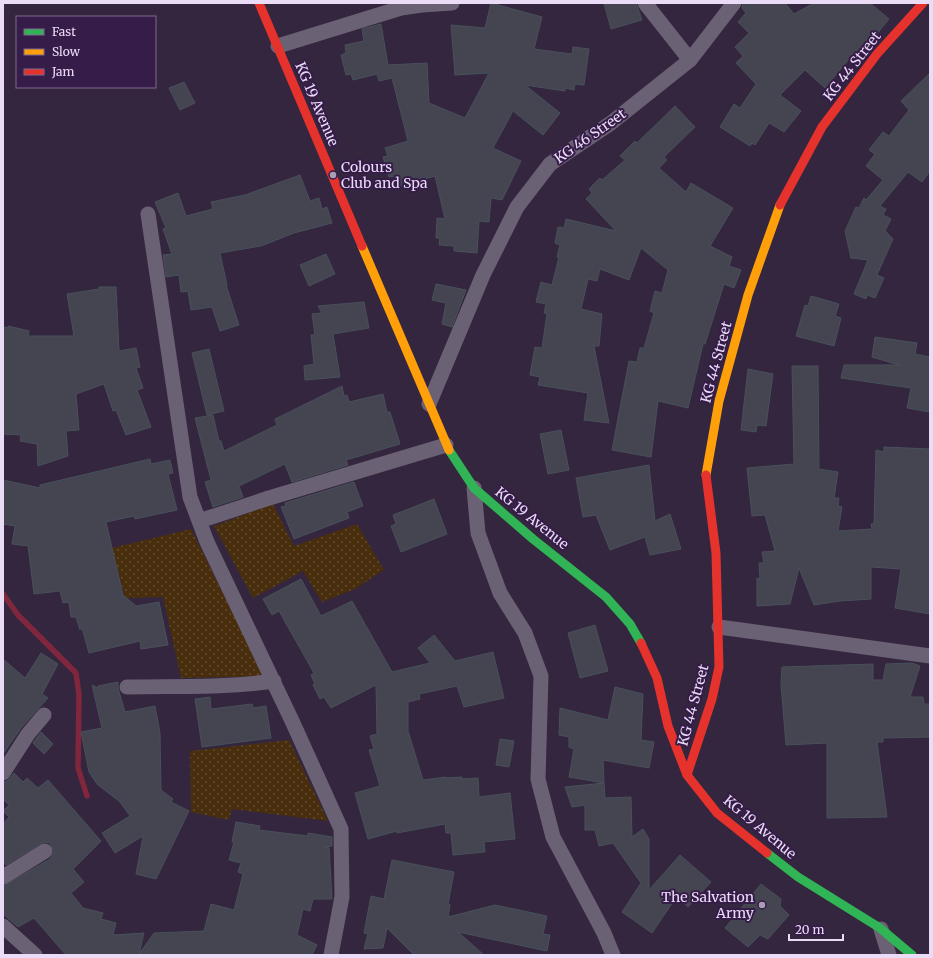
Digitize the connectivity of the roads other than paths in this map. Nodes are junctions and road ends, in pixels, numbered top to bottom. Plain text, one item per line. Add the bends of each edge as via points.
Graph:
1 (259, 3) edge
2 (452, 3) edge
3 (645, 3) edge
4 (734, 3) edge
5 (923, 3) edge
6 (278, 46) junction
7 (690, 60) junction
8 (148, 214) dead end
9 (429, 404) junction
10 (446, 445) junction
11 (474, 488) junction
12 (199, 521) junction
13 (719, 626) junction
14 (930, 656) edge
15 (274, 681) junction
16 (127, 687) dead end
17 (44, 715) dead end
18 (3, 774) edge
19 (687, 775) junction
20 (45, 851) dead end
21 (3, 877) edge
22 (3, 926) edge
23 (880, 928) junction
24 (35, 955) edge
25 (331, 955) edge
26 (613, 955) edge
27 (889, 955) edge
28 (912, 955) edge

1 - 6 main road, KG 19 Avenue
2 - 6 street via 401,8
3 - 7 street
4 - 7 street, KG 46 Street
5 - 13 main road, KG 44 Street via 876,54 822,127 780,201 748,295 719,401 706,476 716,553
6 - 9 main road, KG 19 Avenue
7 - 9 street, KG 46 Street via 610,123 550,164 531,188 517,207 483,275
8 - 12 street via 190,497
9 - 10 main road, KG 19 Avenue
10 - 11 main road, KG 19 Avenue
10 - 12 street
11 - 19 main road, KG 19 Avenue via 533,539 589,582 630,624 657,678 668,726
11 - 26 street via 478,532 497,587 525,633 541,676 538,779 553,837
12 - 15 street
13 - 14 street
13 - 19 main road, KG 44 Street via 719,667 712,699
15 - 16 street via 247,685
15 - 25 street via 341,829 342,897
17 - 18 street via 28,734
19 - 23 main road, KG 19 Avenue via 717,812 798,877
20 - 21 street
22 - 24 street
23 - 27 street
23 - 28 main road, KG 19 Avenue

